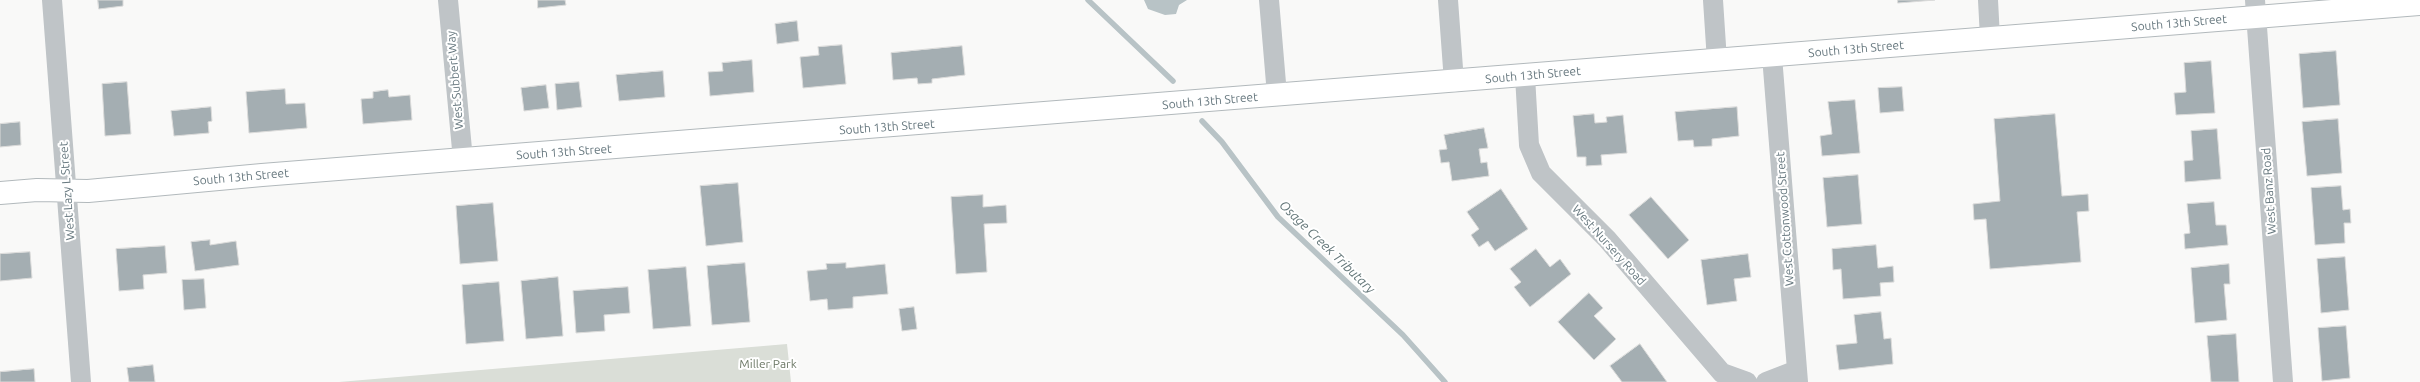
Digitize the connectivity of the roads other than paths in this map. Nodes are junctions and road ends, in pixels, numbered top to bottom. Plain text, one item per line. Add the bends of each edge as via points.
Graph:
1 (52, 0) edge
2 (448, 0) edge
3 (1269, 0) edge
4 (1448, 0) edge
5 (1712, 0) edge
6 (1988, 0) edge
7 (2420, 4) edge
8 (2255, 8) edge
9 (1990, 38) junction
10 (1772, 56) junction
11 (1717, 60) junction
12 (1525, 76) junction
13 (1454, 82) junction
14 (1277, 95) junction
15 (463, 160) junction
16 (67, 191) junction
17 (0, 193) edge
18 (1798, 376) edge
19 (81, 382) edge
20 (1747, 382) edge
21 (1766, 382) edge
22 (2283, 382) edge

1 - 16 street, West Lazy L Street
2 - 15 street, West Subbert Way
3 - 14 street
4 - 13 street
5 - 11 street
6 - 9 street
7 - 8 street, South 13th Street
8 - 9 street, South 13th Street
8 - 22 street, West Banz Road
9 - 10 street, South 13th Street
10 - 11 street, South 13th Street
10 - 18 street, West Cottonwood Street
11 - 12 street, South 13th Street
12 - 13 street, South 13th Street
12 - 20 street, West Nursery Road via 1529,145 1541,173 1607,239 1722,373
13 - 14 street, South 13th Street
14 - 15 street, South 13th Street
15 - 16 street, South 13th Street
16 - 17 street, South 13th Street
16 - 19 street, West Lazy L Street
18 - 21 street

